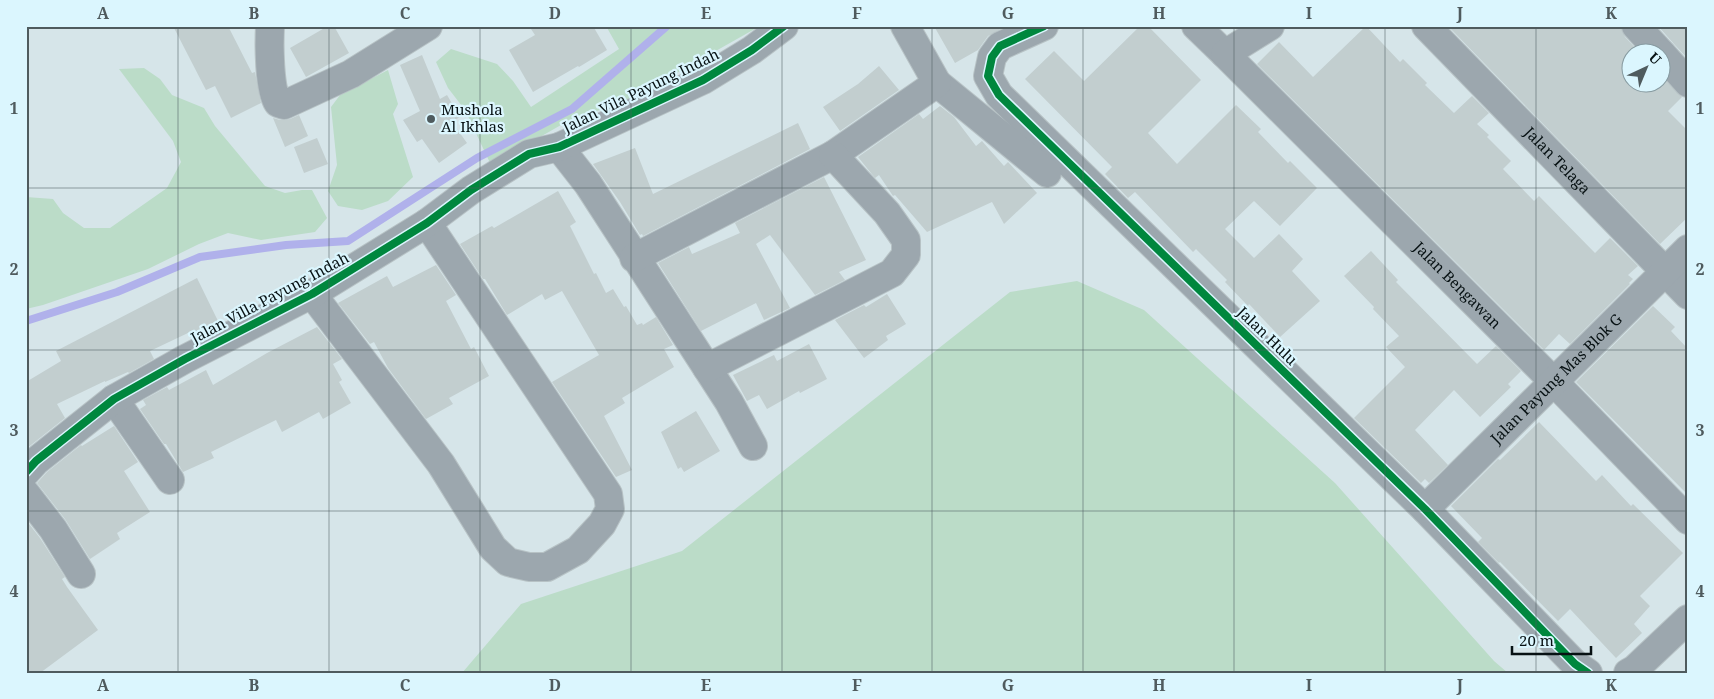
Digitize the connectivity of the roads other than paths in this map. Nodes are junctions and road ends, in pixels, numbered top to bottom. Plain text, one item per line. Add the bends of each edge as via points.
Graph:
1 (270, 26) edge
2 (428, 26) edge
3 (784, 26) edge
4 (905, 26) edge
5 (1044, 26) edge
6 (1196, 26) edge
7 (1270, 26) edge
8 (1426, 26) edge
9 (1636, 26) edge
10 (1651, 42) edge
11 (1225, 54) junction
12 (1672, 65) edge
13 (1688, 82) edge
14 (937, 83) junction
15 (559, 146) junction
16 (833, 155) junction
17 (1047, 173) dead end
18 (427, 223) junction
19 (1688, 249) edge
20 (634, 258) junction
21 (1665, 272) junction
22 (312, 294) junction
23 (1688, 295) edge
24 (707, 368) junction
25 (1553, 381) junction
26 (114, 400) junction
27 (753, 446) dead end
28 (26, 472) edge
29 (170, 480) dead end
30 (26, 494) edge
31 (1425, 509) junction
32 (1688, 520) edge
33 (81, 574) dead end
34 (1688, 620) edge
35 (1588, 673) edge
36 (1628, 673) edge

1 - 2 street via 273,91 281,105 351,74
3 - 15 street, Jalan Vila Payung Indah via 703,80
4 - 14 street
5 - 31 street, Jalan Hulu via 1000,46 992,57 988,76 999,95
6 - 11 street, Jalan Bengawan
7 - 11 street
8 - 21 street, Jalan Telaga
9 - 10 street
11 - 25 street, Jalan Bengawan
12 - 13 street
14 - 16 street
14 - 17 street
15 - 18 street, Jalan Villa Payung Indah via 529,154
15 - 20 street, Jalan Vila Payung Indah via 588,184
16 - 20 street
16 - 24 street via 887,213 906,240 906,255 892,273
18 - 22 street, Jalan Villa Payung Indah
18 - 22 street, Jalan Villa Payung Indah via 608,494 610,509 602,524 578,550 547,567 528,568 508,562 493,548 441,464
19 - 21 street, Jalan Payung Mas Blok G
20 - 24 street, Jalan Vila Payung Indah
21 - 23 street, Jalan Telaga
21 - 25 street, Jalan Payung Mas Blok G
22 - 26 street, Jalan Villa Payung Indah via 185,359
24 - 27 street, Jalan Vila Payung Indah
25 - 31 street, Jalan Payung Mas Blok G
25 - 32 street, Jalan Bengawan
26 - 28 street, Jalan Villa Payung Indah
26 - 29 street
30 - 33 street
31 - 35 street, Jalan Hulu via 1575,664
34 - 36 street

